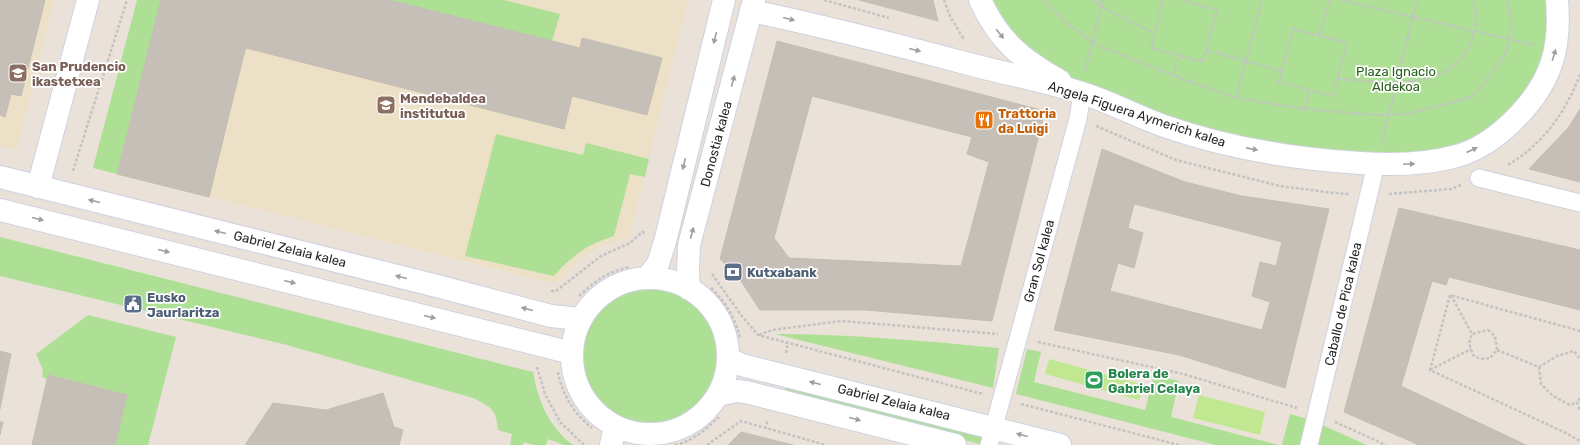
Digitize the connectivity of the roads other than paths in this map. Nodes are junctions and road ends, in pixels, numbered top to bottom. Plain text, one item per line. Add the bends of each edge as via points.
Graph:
1 (88, 0) edge
2 (724, 0) edge
3 (980, 0) edge
4 (1557, 0) edge
5 (752, 5) edge
6 (1084, 83) junction
7 (1376, 164) junction
8 (0, 177) edge
9 (1479, 178) road end
10 (38, 187) junction
11 (1580, 202) edge
12 (0, 210) edge
13 (652, 271) junction
14 (689, 280) junction
15 (573, 318) junction
16 (564, 351) junction
17 (735, 361) junction
18 (727, 393) junction
19 (991, 436) edge
20 (613, 438) edge
21 (647, 440) edge
22 (955, 445) edge
23 (1060, 445) edge
24 (1309, 445) edge

1 - 10 street
2 -> 13 street, Donostia kalea via 666,238
3 -> 6 street via 988,18 1015,52 1046,73
7 -> 4 street, Angela Figuera Aymerich kalea via 1408,164 1454,157 1474,150 1505,131 1527,107 1544,81 1556,52
5 -> 6 street, Angela Figuera Aymerich kalea via 935,55
14 -> 5 street, Donostia kalea via 689,245
6 -> 7 street, Angela Figuera Aymerich kalea via 1164,126 1226,144 1290,157
6 - 19 street, Gran Sol kalea via 1078,119
7 - 24 street, Caballo de Pica kalea
8 - 10 street, Gabriel Zelaia kalea
9 - 11 street
15 -> 10 street, Gabriel Zelaia kalea via 551,316
12 -> 16 street
13 - 14 street via 669,281
13 - 15 street via 608,290
14 - 17 street via 718,318
15 - 16 street via 574,336
16 - 20 street via 578,388
17 - 18 street via 726,377
19 -> 17 street, Gabriel Zelaia kalea
18 - 21 street via 689,425
18 -> 22 street, Gabriel Zelaia kalea via 774,398
23 -> 19 street, Gabriel Zelaia kalea
20 - 21 street via 631,432

